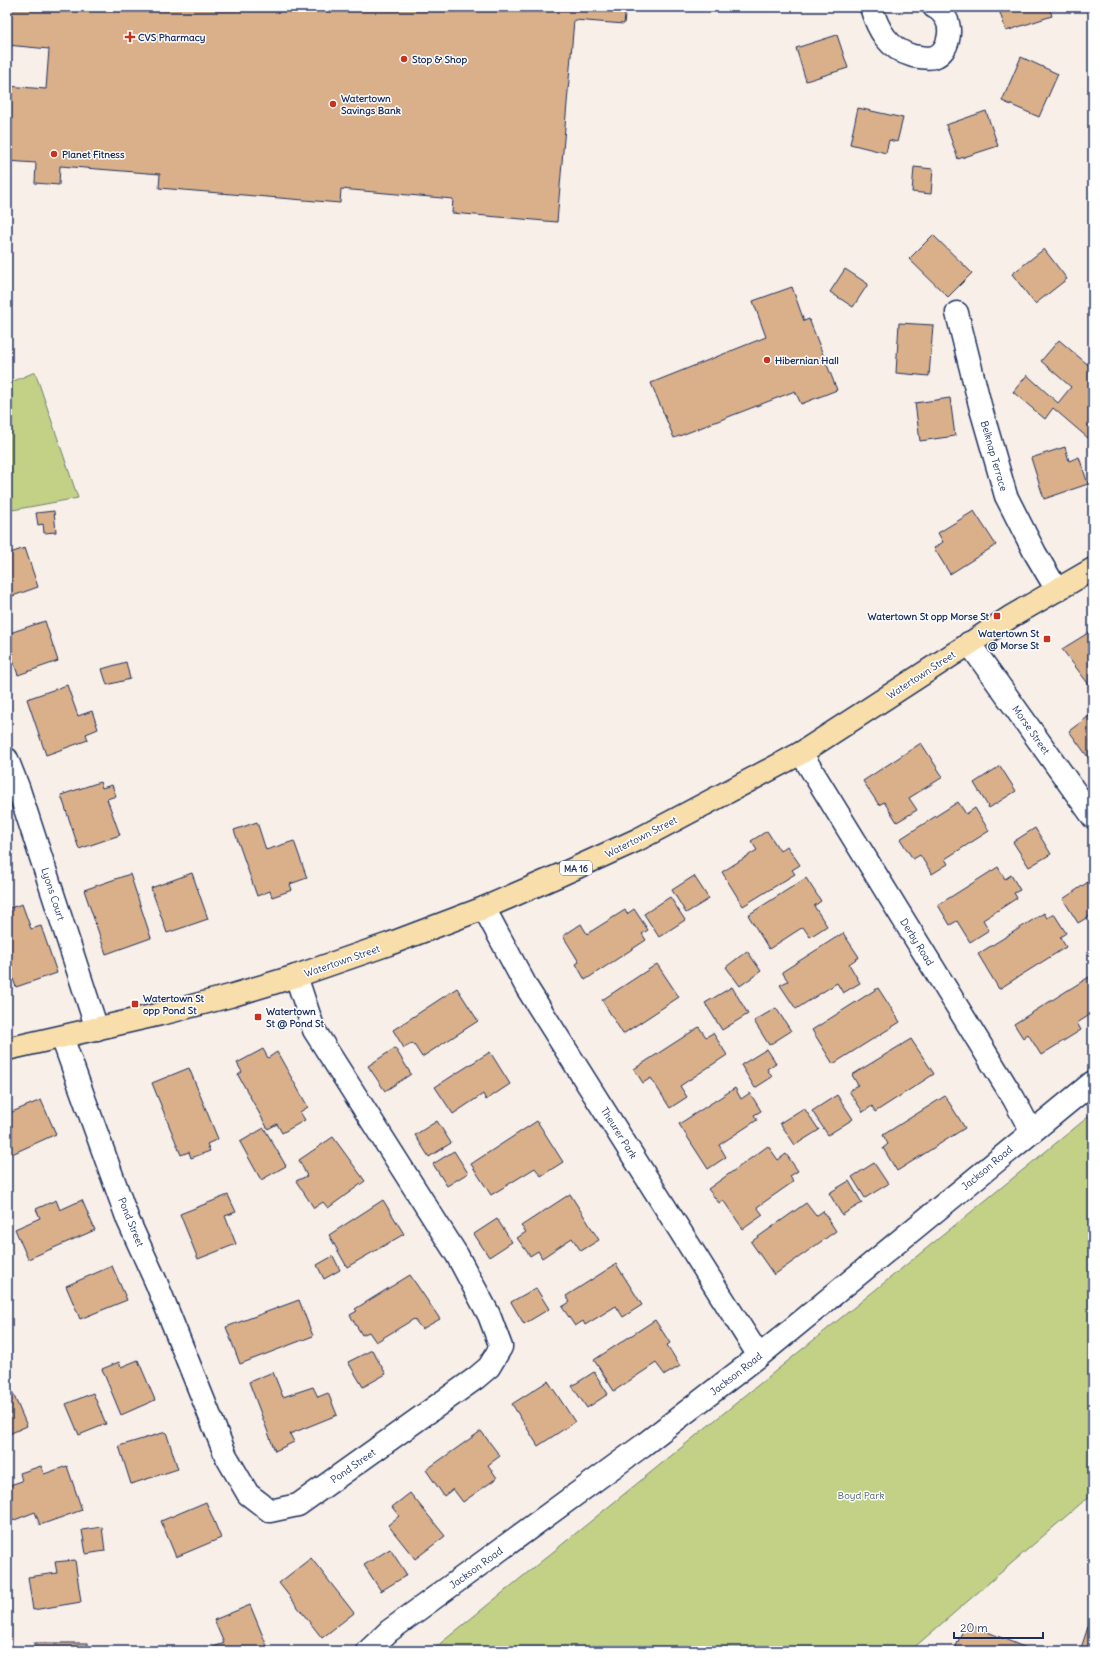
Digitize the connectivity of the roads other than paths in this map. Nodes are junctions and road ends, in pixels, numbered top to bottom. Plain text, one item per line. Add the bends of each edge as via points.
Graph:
1 (871, 7) edge
2 (934, 7) edge
3 (957, 313) dead end
4 (1093, 569) edge
5 (1057, 590) junction
6 (969, 643) junction
7 (801, 753) junction
8 (7, 760) edge
9 (1093, 817) edge
10 (484, 908) junction
11 (296, 976) junction
12 (97, 1029) junction
13 (62, 1037) junction
14 (7, 1049) edge
15 (1093, 1082) edge
16 (1031, 1131) junction
17 (760, 1356) junction
18 (368, 1651) edge

1 - 2 street via 880,31 898,50 928,58 941,53 947,45 949,36 946,18
3 - 5 street, Belknap Terrace via 1006,496
4 - 5 main road, Watertown Street / MA 16
5 - 6 main road, Watertown Street / MA 16
6 - 7 main road, Watertown Street / MA 16
6 - 9 street, Morse Street
7 - 10 main road, Watertown Street / MA 16 via 637,840
7 - 16 street, Derby Road via 1010,1092
8 - 12 street, Lyons Court
10 - 11 main road, Watertown Street / MA 16
10 - 17 street, Theurer Park via 527,988
11 - 12 main road, Watertown Street / MA 16 via 230,996
11 - 13 street, Pond Street via 314,1030 457,1255 489,1315 501,1347 489,1367 476,1378 298,1505 270,1511 248,1494 226,1456 128,1220
12 - 13 main road, Watertown Street / MA 16
13 - 14 main road, Watertown Street / MA 16
15 - 16 street, Jackson Road
16 - 17 street, Jackson Road
17 - 18 street, Jackson Road via 389,1632

